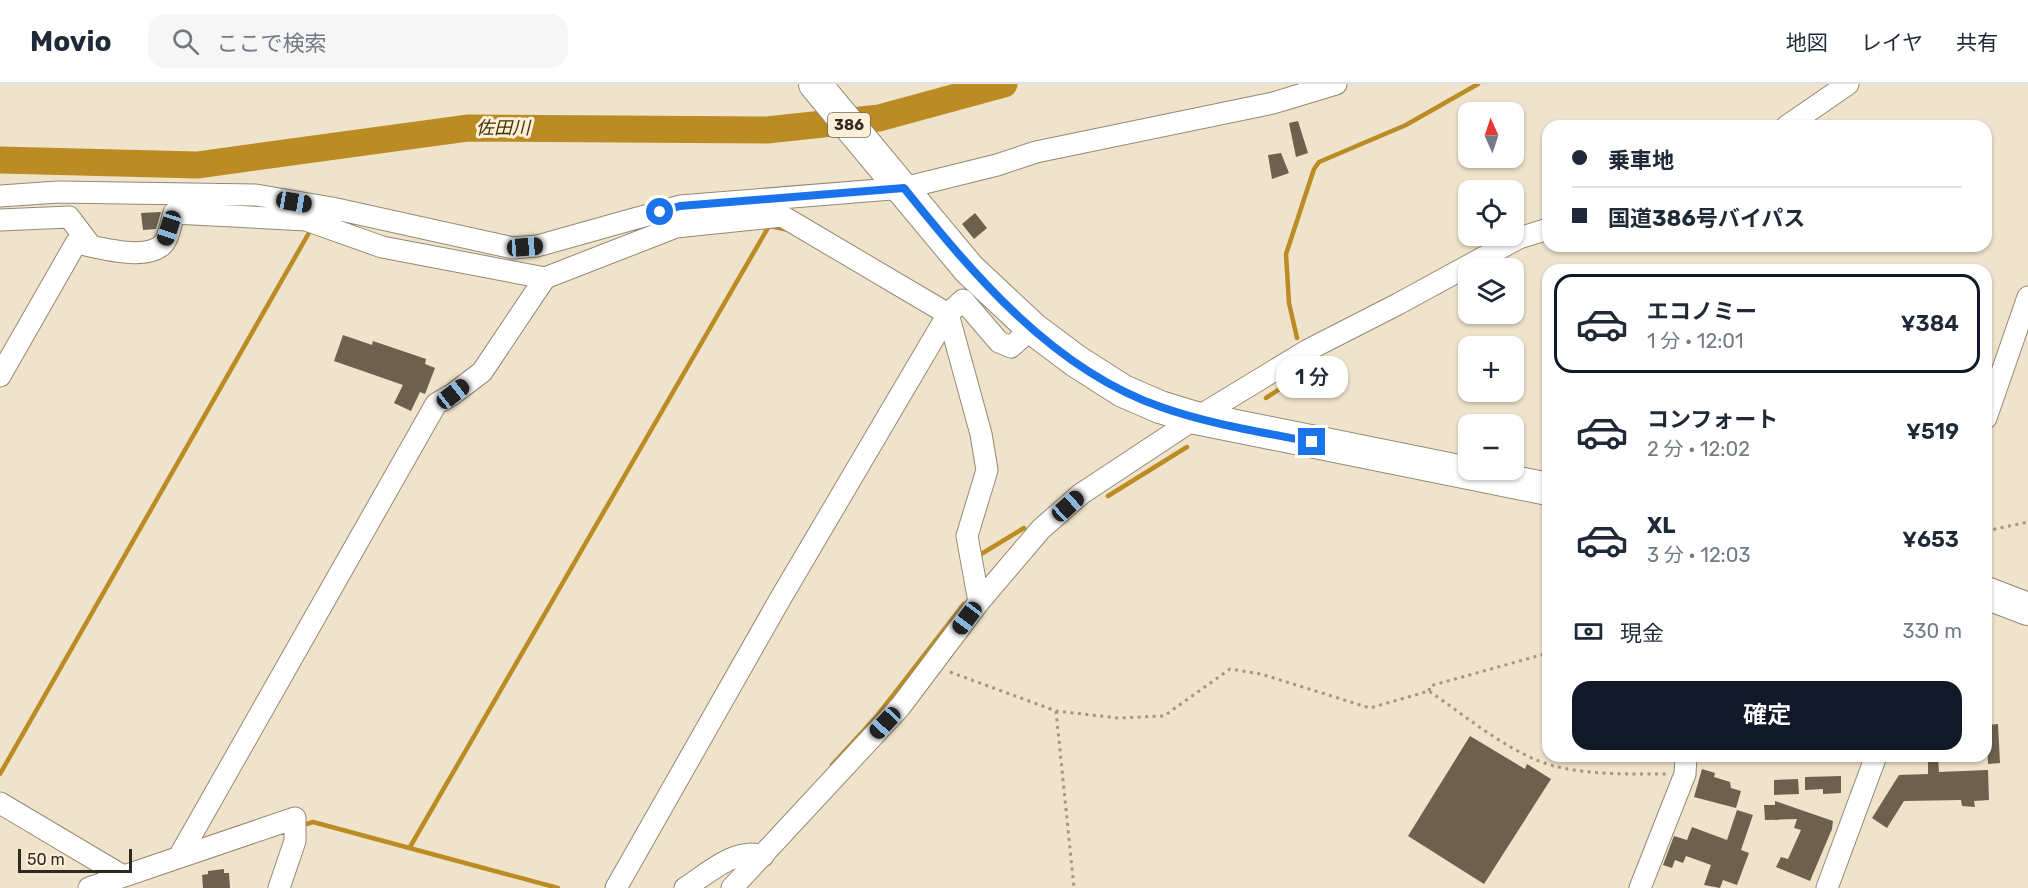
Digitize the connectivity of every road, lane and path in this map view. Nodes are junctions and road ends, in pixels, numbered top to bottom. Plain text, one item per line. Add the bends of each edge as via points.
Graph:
1 (815, 84) edge
2 (1336, 84) edge
3 (1848, 84) edge
4 (1796, 120) edge
5 (904, 188) junction
6 (0, 196) edge
7 (0, 220) edge
8 (1542, 231) edge
9 (91, 246) junction
10 (545, 278) junction
11 (2028, 297) edge
12 (948, 314) junction
13 (1032, 328) junction
14 (0, 376) edge
15 (1992, 401) edge
16 (1196, 418) junction
17 (1542, 488) edge
18 (2028, 522) edge
19 (1992, 530) edge
20 (1992, 595) edge
21 (979, 602) junction
22 (2028, 609) edge
23 (1542, 655) edge
24 (932, 665) junction
25 (1429, 691) junction
26 (1056, 711) junction
27 (1542, 761) edge
28 (1544, 762) edge
29 (1874, 762) edge
30 (1686, 765) edge
31 (0, 803) edge
32 (180, 855) junction
33 (763, 856) junction
34 (123, 876) junction
35 (89, 888) edge
36 (279, 888) edge
37 (616, 888) edge
38 (685, 888) edge
39 (732, 888) edge
40 (1074, 888) edge
41 (1640, 888) edge
42 (1827, 888) edge

1 - 5 highway, 386
2 - 5 street via 1273,103 1036,152
3 - 4 street
5 - 6 street via 680,206 537,246 513,248 256,195 58,192
5 - 13 highway, 386 via 969,269
7 - 9 street via 69,217
8 - 16 street via 1519,238 1308,350
9 - 10 street via 152,253 164,243 174,213 306,220 382,247
9 - 14 street via 76,243
10 - 12 street via 676,227 782,216
10 - 32 street via 482,372 436,404
11 - 15 street
12 - 13 street via 963,300 999,342 1011,347
12 - 21 street via 987,470 968,536
12 - 37 street
13 - 16 highway, 386 via 1123,391
16 - 17 highway, 386
16 - 21 street via 1081,494 1041,529
18 - 19 path
20 - 22 highway
21 - 24 street
23 - 25 path via 1430,686
24 - 26 path
24 - 33 street via 900,707
25 - 26 path via 1370,708 1261,674 1230,669 1164,716 1118,718
25 - 27 path via 1519,752
26 - 40 path
28 - 30 path via 1595,774
29 - 42 street
30 - 41 street
31 - 34 street
32 - 34 street
32 - 36 street via 295,828
33 - 38 street via 752,852 735,857
33 - 39 street
34 - 35 street

